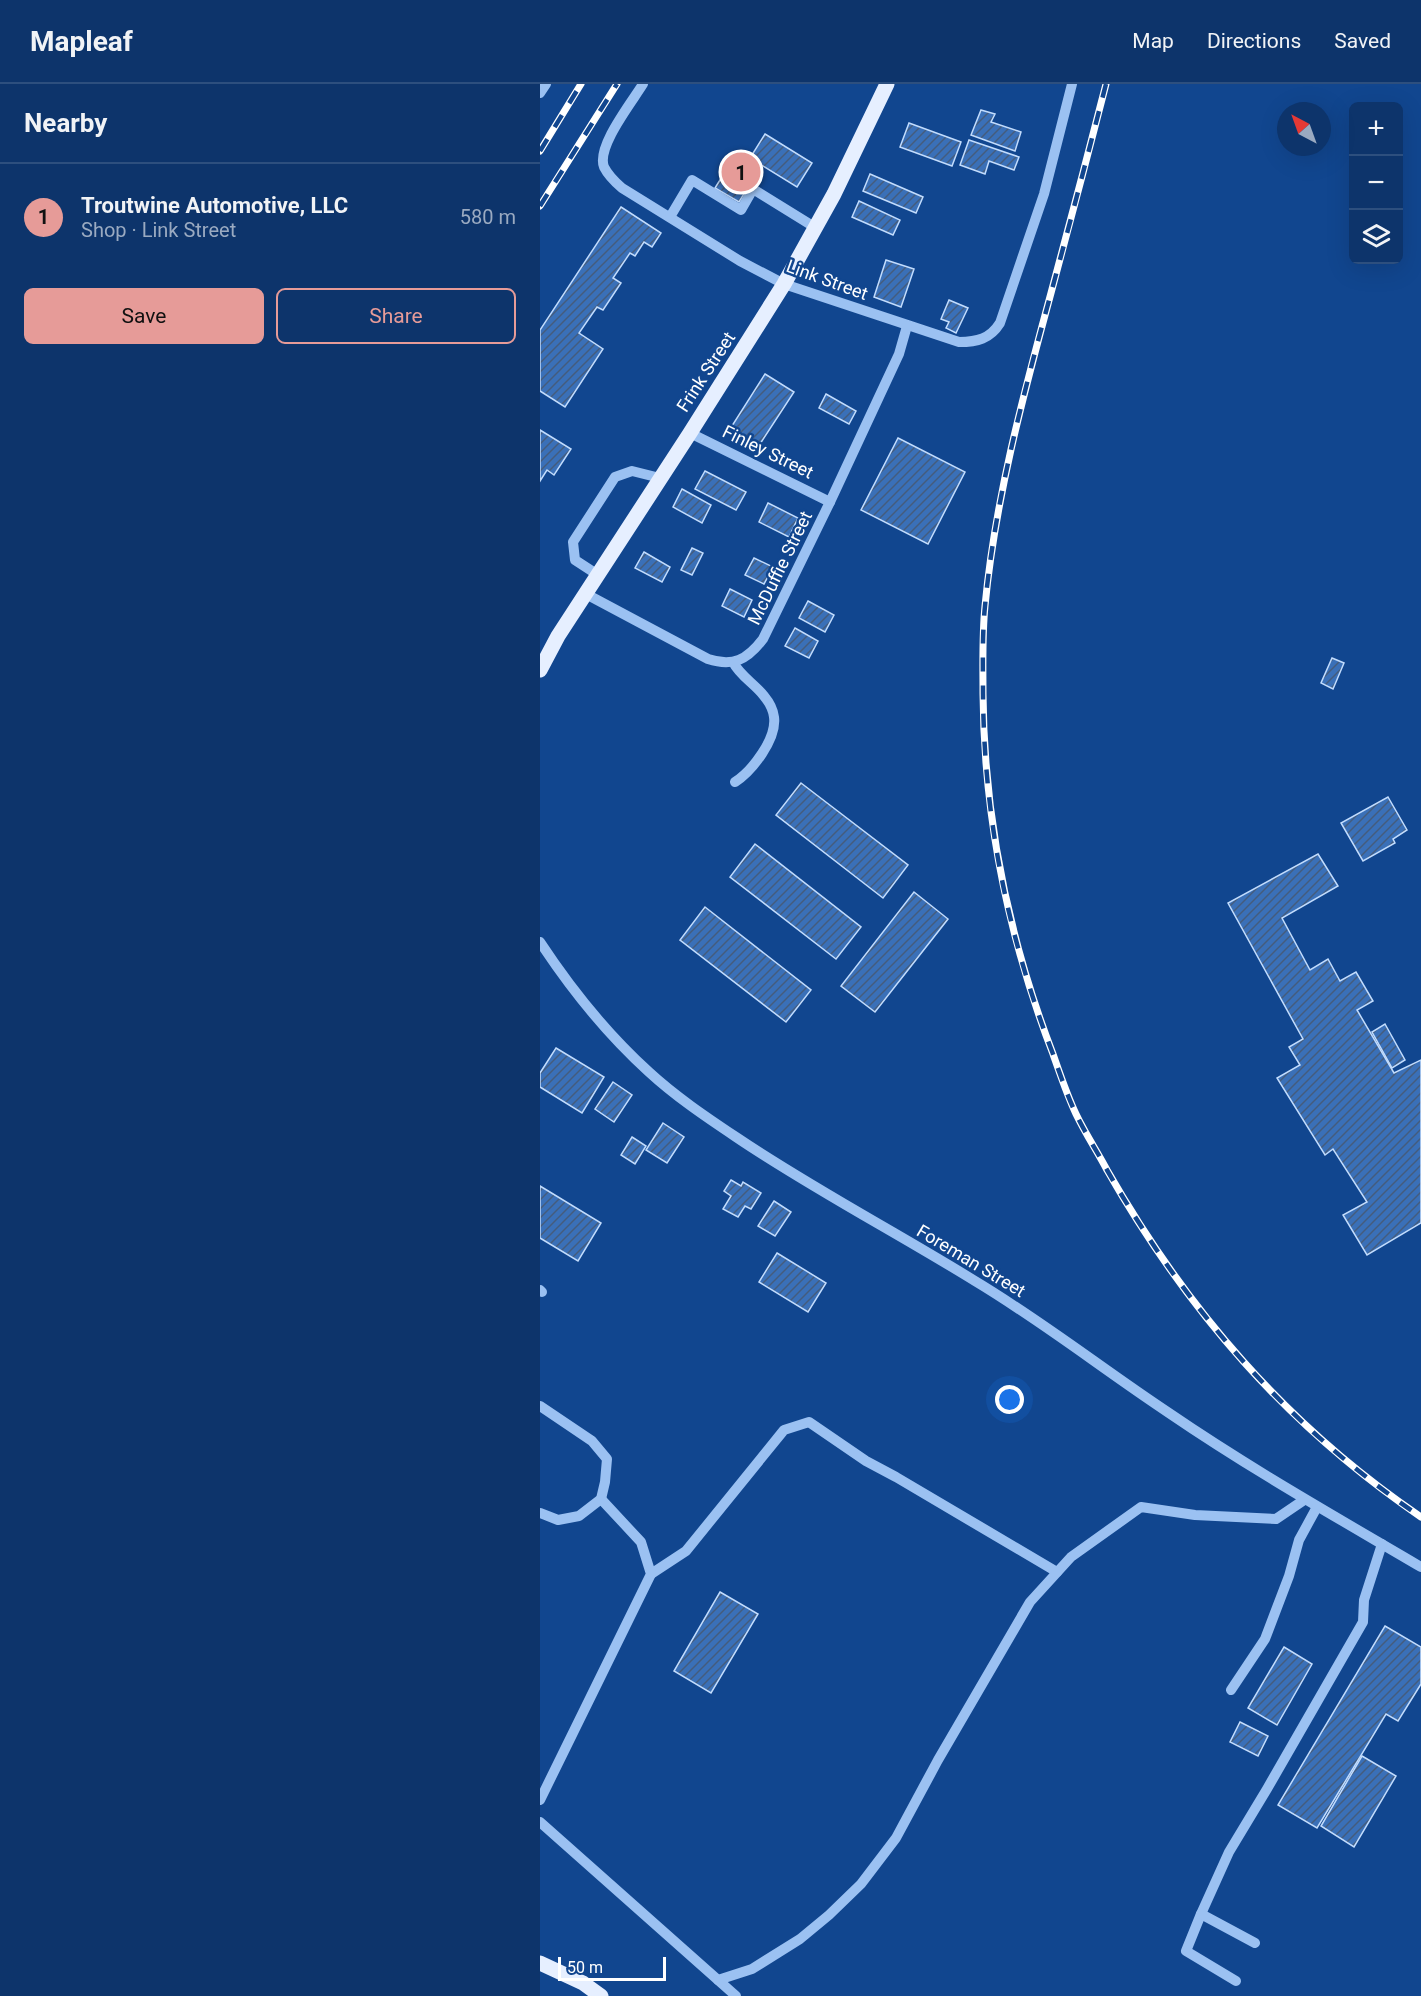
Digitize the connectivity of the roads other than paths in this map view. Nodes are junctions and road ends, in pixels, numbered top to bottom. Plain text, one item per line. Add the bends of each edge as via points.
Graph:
1 (546, 84) edge
2 (643, 84) edge
3 (887, 84) edge
4 (1072, 84) edge
5 (540, 93) edge
6 (670, 217) junction
7 (816, 228) junction
8 (784, 284) junction
9 (907, 326) junction
10 (690, 433) junction
11 (660, 478) junction
12 (830, 502) junction
13 (598, 575) junction
14 (586, 594) junction
15 (733, 662) junction
16 (540, 670) edge
17 (735, 782) dead end
18 (540, 942) edge
19 (540, 1406) edge
20 (601, 1498) junction
21 (1304, 1500) junction
22 (1317, 1507) junction
23 (540, 1513) edge
24 (1382, 1544) junction
25 (1421, 1567) edge
26 (1057, 1572) junction
27 (651, 1574) junction
28 (1231, 1690) dead end
29 (540, 1800) edge
30 (540, 1822) edge
31 (1202, 1914) junction
32 (1255, 1944) dead end
33 (540, 1963) edge
34 (718, 1980) junction
35 (1236, 1981) dead end
36 (601, 1996) edge
37 (736, 1996) edge

1 - 5 street
2 - 6 street, Link Street via 608,140 603,165 622,188
3 - 7 main road, Frink Street
4 - 9 street, Link Street via 1044,194 994,332 984,339 959,342
6 - 7 street via 692,180 741,210 753,189
6 - 8 street, Link Street
7 - 8 main road, Frink Street
8 - 9 street, Link Street
8 - 10 main road, Frink Street
9 - 12 street, McDuffie Street via 899,354
10 - 11 main road, Frink Street
10 - 12 street, Finley Street
11 - 13 main road, Frink Street
11 - 13 street via 632,471 615,477 573,542 575,560
12 - 15 street, McDuffie Street via 763,639 745,658
13 - 14 main road, Frink Street
14 - 15 street via 708,659
14 - 16 main road, Frink Street
15 - 17 street via 764,696 775,719 771,736 753,767
18 - 21 street, Foreman Street via 623,1047 701,1114 769,1159 975,1281
19 - 20 street via 592,1441 607,1460
20 - 23 street via 579,1516 558,1520
20 - 27 street via 641,1542
21 - 22 street, Foreman Street
21 - 26 street via 1276,1518 1195,1515 1141,1507 1071,1557
22 - 24 street, Foreman Street
22 - 28 street via 1299,1540 1265,1639
24 - 25 street, Foreman Street
24 - 31 street via 1364,1600 1363,1622 1229,1852
26 - 27 street via 866,1461 808,1422 784,1430 686,1551
26 - 34 street via 1030,1602 896,1838 861,1884 800,1939 752,1969
27 - 29 street
30 - 34 street
31 - 32 street
31 - 35 street via 1186,1951
33 - 36 main road
34 - 37 street

